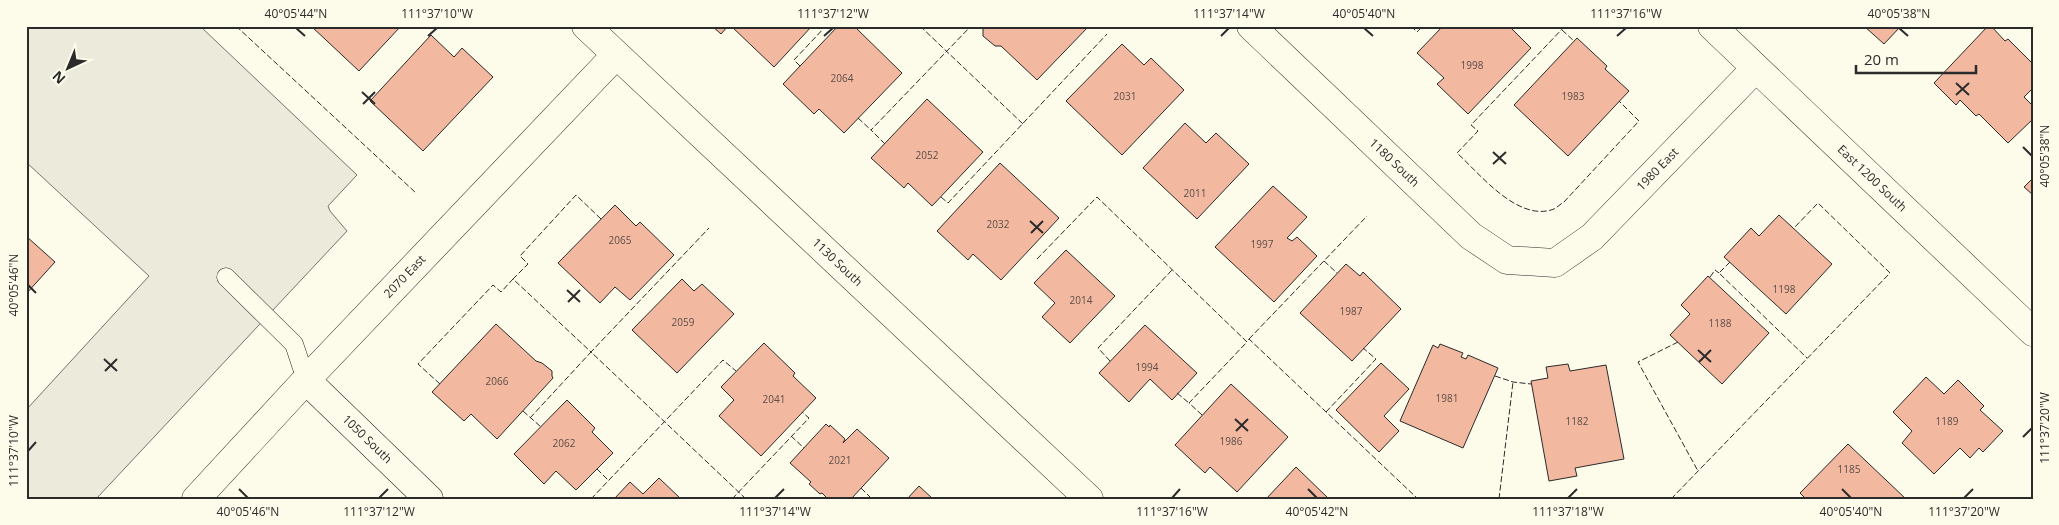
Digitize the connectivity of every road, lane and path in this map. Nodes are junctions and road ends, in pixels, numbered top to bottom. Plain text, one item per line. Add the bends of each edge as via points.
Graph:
1 (586, 26) edge
2 (1251, 26) edge
3 (1712, 26) edge
4 (616, 55) junction
5 (1755, 69) junction
6 (1555, 263) joint
7 (226, 277) dead end
8 (2033, 332) edge
9 (306, 380) junction
10 (196, 499) edge
11 (429, 499) edge
12 (1089, 499) edge

1 - 4 street, 1130 South
2 - 6 street, 1180 South via 1471,236 1507,260
3 - 5 street, East 1200 South
4 - 9 street, 2070 East
4 - 12 street, 1130 South
5 - 6 street, 1980 East via 1592,237
5 - 8 street, East 1200 South
7 - 9 lane via 294,344
9 - 10 street, 2070 East
9 - 11 street, 1050 South

